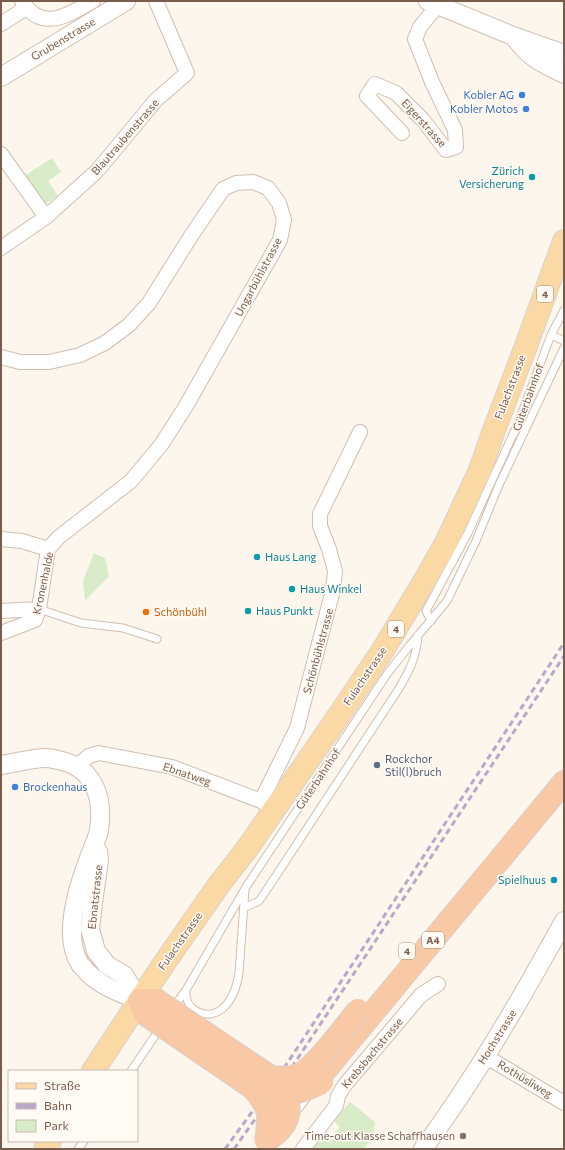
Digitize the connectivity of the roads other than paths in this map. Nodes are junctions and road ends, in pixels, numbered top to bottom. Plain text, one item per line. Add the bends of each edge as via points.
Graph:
1 (93, 1) edge
2 (126, 1) edge
3 (156, 1) edge
4 (433, 3) edge
5 (24, 5) edge
6 (1, 24) edge
7 (513, 36) junction
8 (564, 54) edge
9 (564, 74) edge
10 (1, 77) edge
11 (402, 133) dead end
12 (1, 154) edge
13 (46, 217) junction
14 (564, 241) edge
15 (1, 248) edge
16 (564, 310) edge
17 (552, 335) junction
18 (564, 341) edge
19 (564, 348) edge
20 (1, 357) edge
21 (515, 430) junction
22 (360, 432) dead end
23 (499, 485) junction
24 (59, 537) joint
25 (1, 539) edge
26 (48, 549) junction
27 (39, 609) junction
28 (1, 612) edge
29 (430, 621) junction
30 (1, 633) edge
31 (418, 635) junction
32 (157, 640) dead end
33 (1, 765) edge
34 (77, 766) junction
35 (564, 782) edge
36 (549, 801) junction
37 (267, 805) junction
38 (246, 887) junction
39 (244, 908) junction
40 (564, 921) edge
41 (438, 984) dead end
42 (186, 990) junction
43 (154, 1010) junction
44 (485, 1056) junction
45 (94, 1070) edge
46 (131, 1070) edge
47 (271, 1077) junction
48 (315, 1083) junction
49 (252, 1088) junction
50 (286, 1094) junction
51 (564, 1103) edge
52 (285, 1122) junction
53 (263, 1145) edge
54 (303, 1149) edge
55 (423, 1149) edge

1 - 5 street via 54,20 39,18
2 - 10 street, Grubenstrasse
3 - 13 street, Blautraubenstrasse via 187,73 156,100 97,171
4 - 7 street
4 - 11 street, Eigerstrasse via 415,39 455,130 456,147 446,150 423,120 396,93 375,84 367,96
5 - 6 street
7 - 8 street
7 - 9 street via 536,61
12 - 13 street
13 - 15 street, Blautraubenstrasse
14 - 37 main road, Fulachstrasse / 4 via 480,470 446,543 405,615 329,730
16 - 17 lane, Güterbahnhof
17 - 18 lane
17 - 21 lane, Güterbahnhof
19 - 23 lane, Güterbahnhof
20 - 24 street, Ungarbühlstrasse via 20,362 49,362 80,355 129,325 149,303 223,189 236,182 253,182 268,188 279,203 284,220 280,240 165,439 131,481
21 - 23 lane, Güterbahnhof
21 - 29 lane via 468,533 426,611
22 - 37 street, Schönbühlstrasse via 320,514 320,526 330,549 335,571 333,590 297,728
23 - 29 lane, Güterbahnhof via 460,576 447,601
24 - 26 street, Kronenhalde
25 - 26 street via 22,541
26 - 27 street, Kronenhalde
27 - 28 street
27 - 30 street, Kronenhalde via 34,620
27 - 32 lane via 81,622 123,628
29 - 31 lane, Güterbahnhof
31 - 38 lane, Güterbahnhof via 387,674
31 - 39 lane via 415,658 398,690 264,894 259,901
33 - 34 street, Ebnatstrasse via 46,758
34 - 37 street, Ebnatweg via 89,756 99,753 172,767
34 - 43 street, Ebnatstrasse via 88,775 97,791 100,814 96,842 79,889 73,917 72,944 80,965 95,980
35 - 36 highway, A4
36 - 47 highway, 4, bridge via 476,868 311,1066 297,1076
36 - 48 highway, A4
36 - 48 highway, bridge via 485,899 364,1044 336,1071 322,1082
37 - 43 main road, Fulachstrasse / 4
38 - 39 lane
38 - 42 lane, Güterbahnhof
39 - 42 lane via 239,977 230,1000 217,1012 197,1012 188,1003
40 - 44 street, Hochstrasse via 522,997
41 - 54 street, Krebsbachstrasse via 421,994 344,1086 336,1106
42 - 43 lane, Güterbahnhof
43 - 45 main road, Fulachstrasse / 4
43 - 46 lane, Güterbahnhof
43 - 47 highway, bridge
43 - 49 highway, bridge
44 - 51 street, Rothüsliweg
44 - 55 street, Hochstrasse
47 - 50 highway, bridge
48 - 50 highway, bridge via 300,1092
48 - 52 lane, bridge via 307,1098
49 - 50 highway, bridge
49 - 53 highway, bridge via 261,1098 269,1118
50 - 52 highway, bridge via 288,1106
52 - 53 highway, bridge

